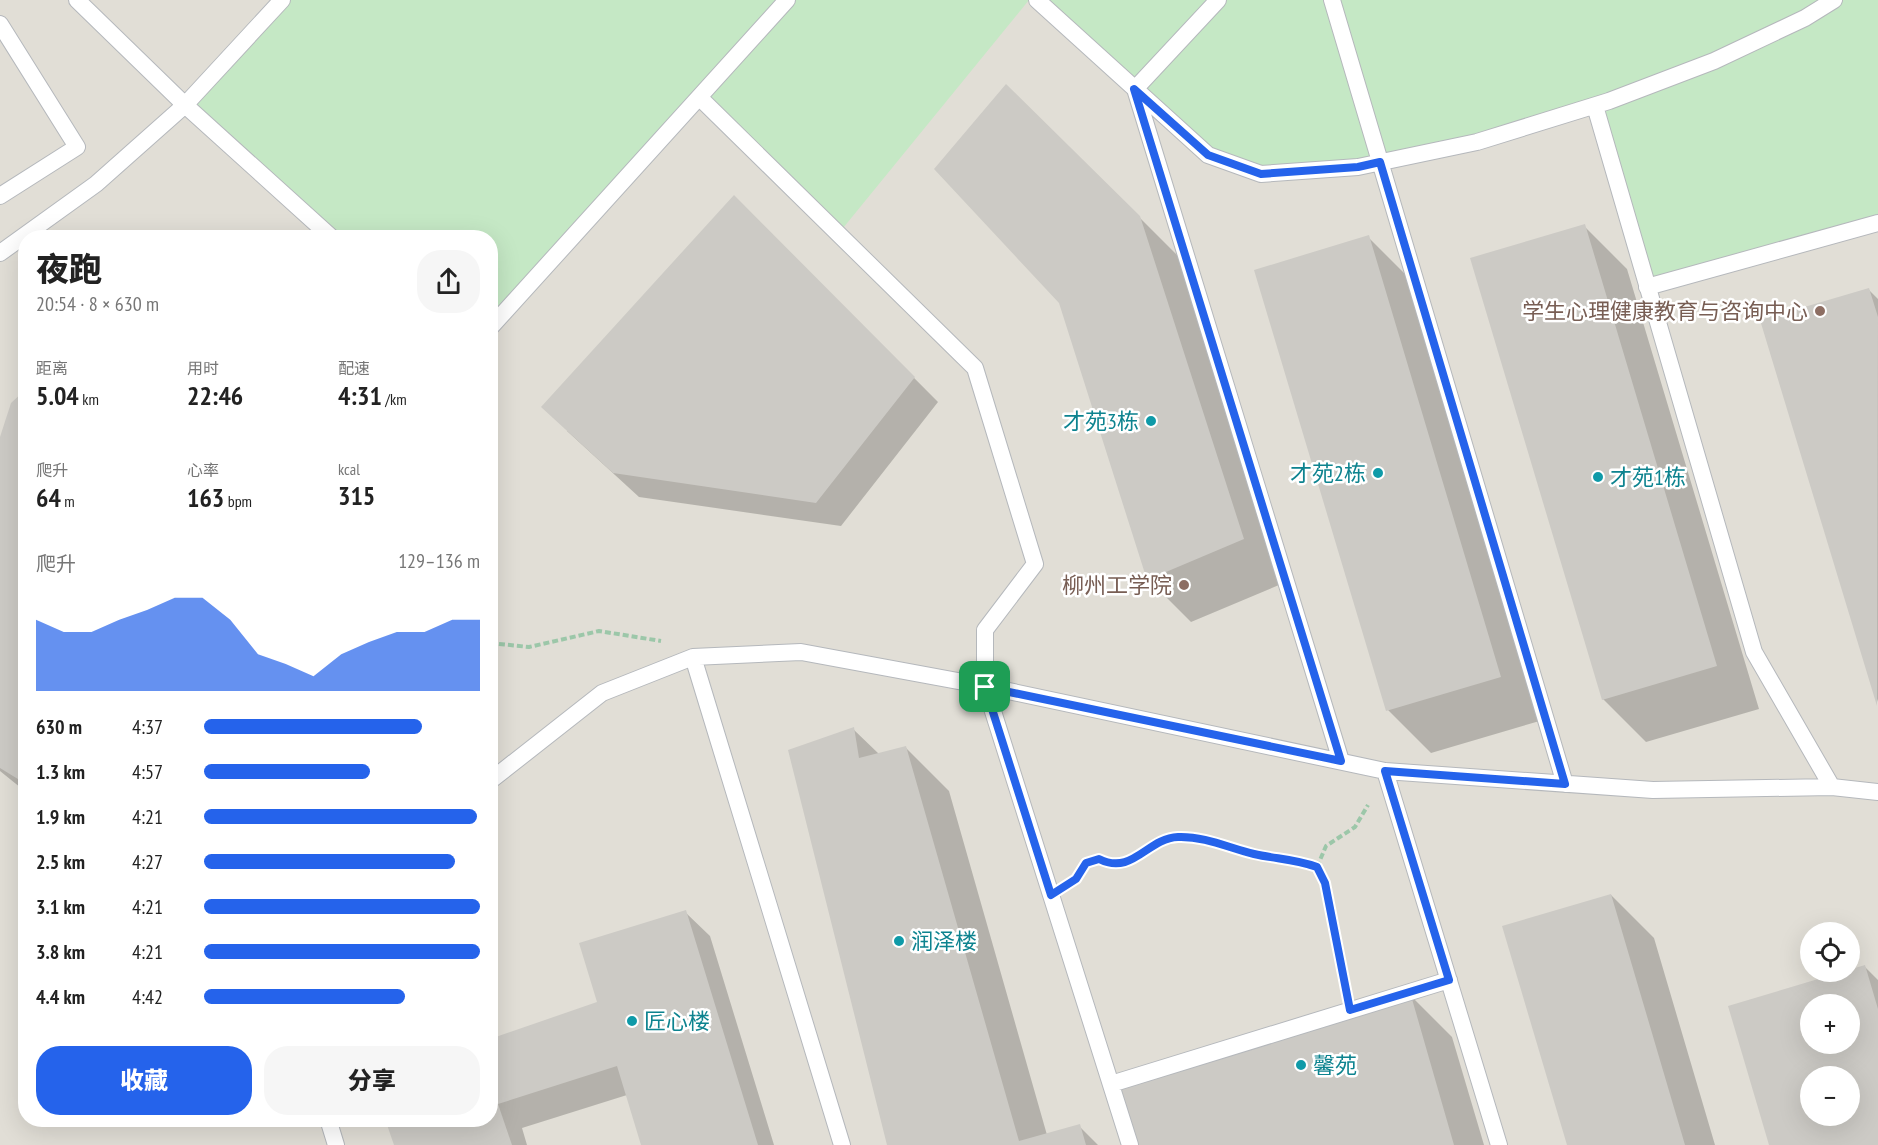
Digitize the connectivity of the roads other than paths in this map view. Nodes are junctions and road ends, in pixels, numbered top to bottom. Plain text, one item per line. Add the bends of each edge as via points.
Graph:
1 (77, 0) edge
2 (282, 0) edge
3 (787, 0) edge
4 (1037, 0) edge
5 (1218, 0) edge
6 (1332, 0) edge
7 (1834, 0) edge
8 (0, 24) edge
9 (1134, 89) junction
10 (699, 97) junction
11 (185, 105) junction
12 (1595, 106) junction
13 (1380, 162) junction
14 (2, 191) edge
15 (1878, 223) edge
16 (32, 230) edge
17 (323, 230) edge
18 (18, 240) edge
19 (0, 253) edge
20 (1647, 287) junction
21 (498, 319) edge
22 (693, 657) junction
23 (985, 687) junction
24 (1341, 761) junction
25 (1385, 771) junction
26 (498, 775) edge
27 (1565, 784) junction
28 (1832, 787) junction
29 (1878, 792) edge
30 (1449, 980) junction
31 (1111, 1084) junction
32 (330, 1127) edge
33 (336, 1145) edge
34 (842, 1145) edge
35 (1130, 1145) edge
36 (1499, 1145) edge

1 - 11 lane
2 - 11 lane
3 - 10 lane
4 - 9 lane
5 - 9 lane
6 - 13 lane
7 - 12 lane via 1714,61
8 - 14 lane via 77,147
9 - 13 lane via 1208,155 1261,174
9 - 24 lane
10 - 21 lane
10 - 23 lane via 975,368 1035,564 985,630
11 - 16 lane via 96,184
11 - 17 lane
12 - 13 lane via 1477,142
12 - 20 lane
13 - 27 lane
15 - 20 lane
18 - 19 lane
20 - 28 lane via 1754,652
22 - 23 lane via 801,652
22 - 26 lane via 602,693
22 - 34 lane
23 - 24 lane
23 - 31 lane
24 - 25 lane
25 - 27 lane
25 - 30 lane
27 - 28 lane via 1653,790
28 - 29 lane
30 - 31 lane
30 - 36 lane
31 - 35 lane
32 - 33 lane

